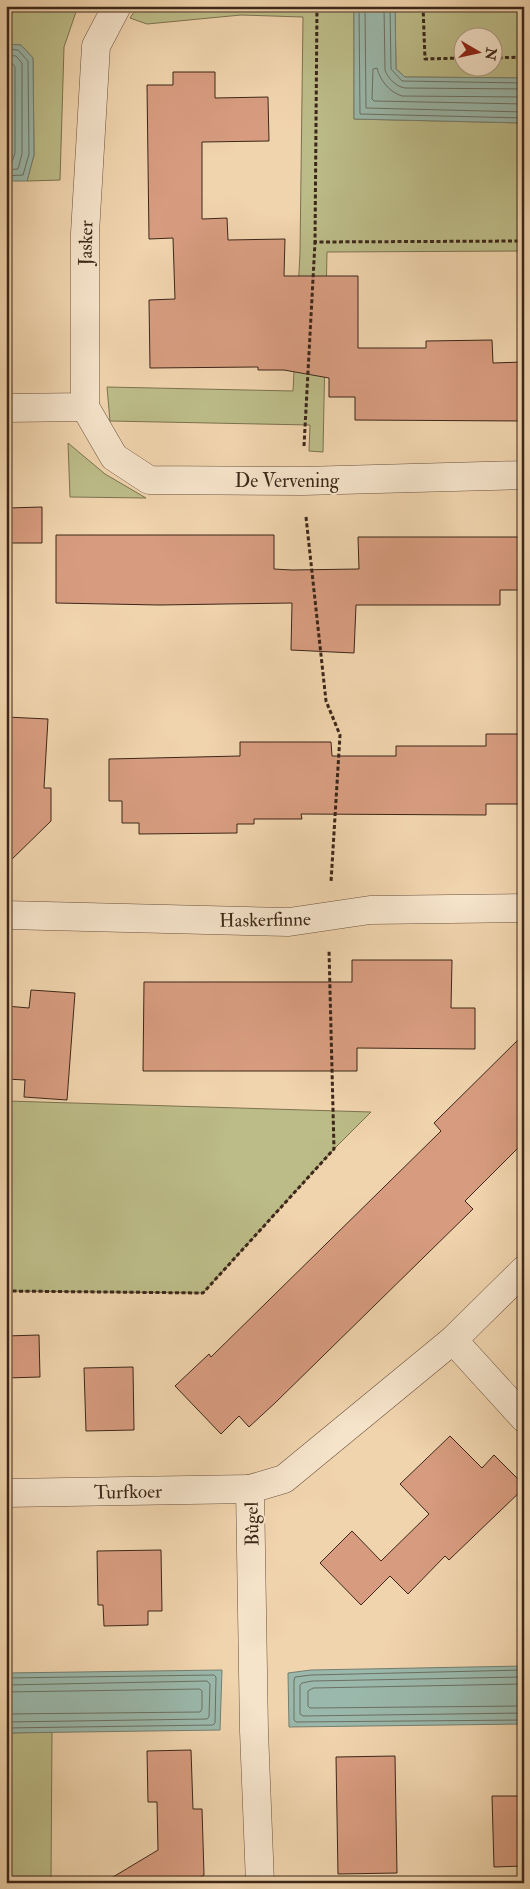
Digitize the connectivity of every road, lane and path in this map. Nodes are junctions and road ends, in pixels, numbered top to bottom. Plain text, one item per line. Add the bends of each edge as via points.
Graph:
1 (117, 6) edge
2 (316, 6) edge
3 (423, 6) edge
4 (524, 57) edge
5 (452, 58) edge
6 (502, 58) edge
7 (524, 241) edge
8 (315, 242) junction
9 (85, 407) junction
10 (6, 408) edge
11 (524, 475) edge
12 (302, 481) junction
13 (524, 908) edge
14 (6, 914) edge
15 (329, 916) junction
16 (524, 1270) edge
17 (6, 1291) edge
18 (453, 1340) junction
19 (524, 1418) edge
20 (250, 1489) junction
21 (6, 1493) edge
22 (260, 1883) edge

1 - 9 street, Jasker via 96,46 85,233
2 - 8 path
3 - 5 path via 425,58
4 - 6 path
7 - 8 path
8 - 12 path
9 - 10 street
9 - 12 street, De Vervening via 114,457 149,480
11 - 12 street, De Vervening
12 - 15 path via 326,701 340,735
13 - 15 street, Haskerfinne via 370,910
14 - 15 street, Haskerfinne via 289,922
15 - 17 path via 334,1149 203,1293
16 - 18 street, Bûgel
18 - 19 street
18 - 20 street, Bûgel via 284,1479
20 - 21 street, Turfkoer
20 - 22 street, Bûgel

